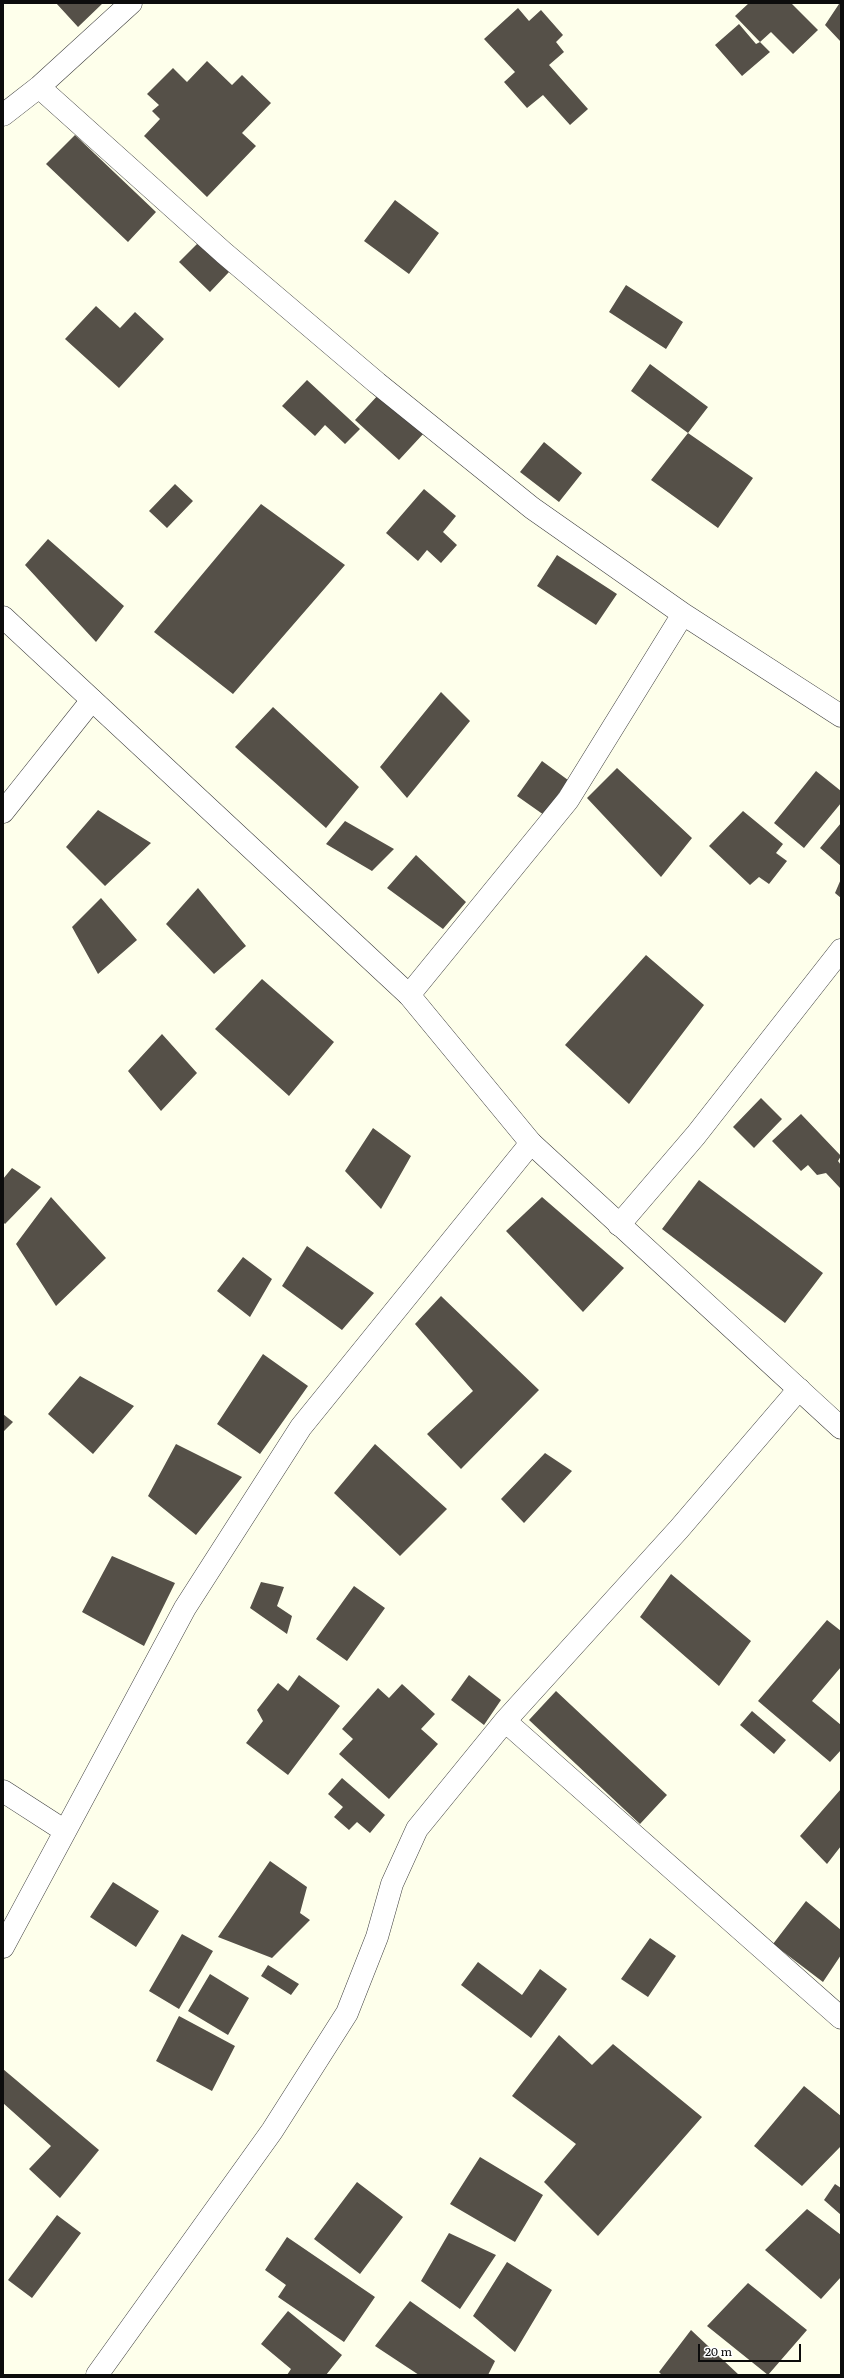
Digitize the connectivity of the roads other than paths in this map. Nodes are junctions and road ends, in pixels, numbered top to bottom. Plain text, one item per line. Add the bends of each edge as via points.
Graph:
1 (131, 3) edge
2 (39, 86) junction
3 (3, 115) edge
4 (683, 614) junction
5 (3, 617) edge
6 (92, 700) junction
7 (841, 716) edge
8 (3, 812) edge
9 (841, 950) edge
10 (409, 995) junction
11 (531, 1143) junction
12 (619, 1225) junction
13 (799, 1389) junction
14 (841, 1428) edge
15 (505, 1720) junction
16 (3, 1791) edge
17 (66, 1831) junction
18 (3, 1947) edge
19 (841, 2018) edge
20 (97, 2375) edge

1 - 2 street
2 - 3 street
2 - 4 street via 224,253 377,383 532,508
4 - 7 street
4 - 10 street via 568,800
5 - 6 street
6 - 8 street
6 - 10 street
9 - 12 street via 696,1135
10 - 11 street
11 - 12 street
11 - 17 street via 301,1427 185,1608
12 - 13 street
13 - 14 street
13 - 15 street via 679,1529
15 - 19 street
15 - 20 street via 417,1829 392,1884 378,1936 343,2020 272,2131
16 - 17 street
17 - 18 street

